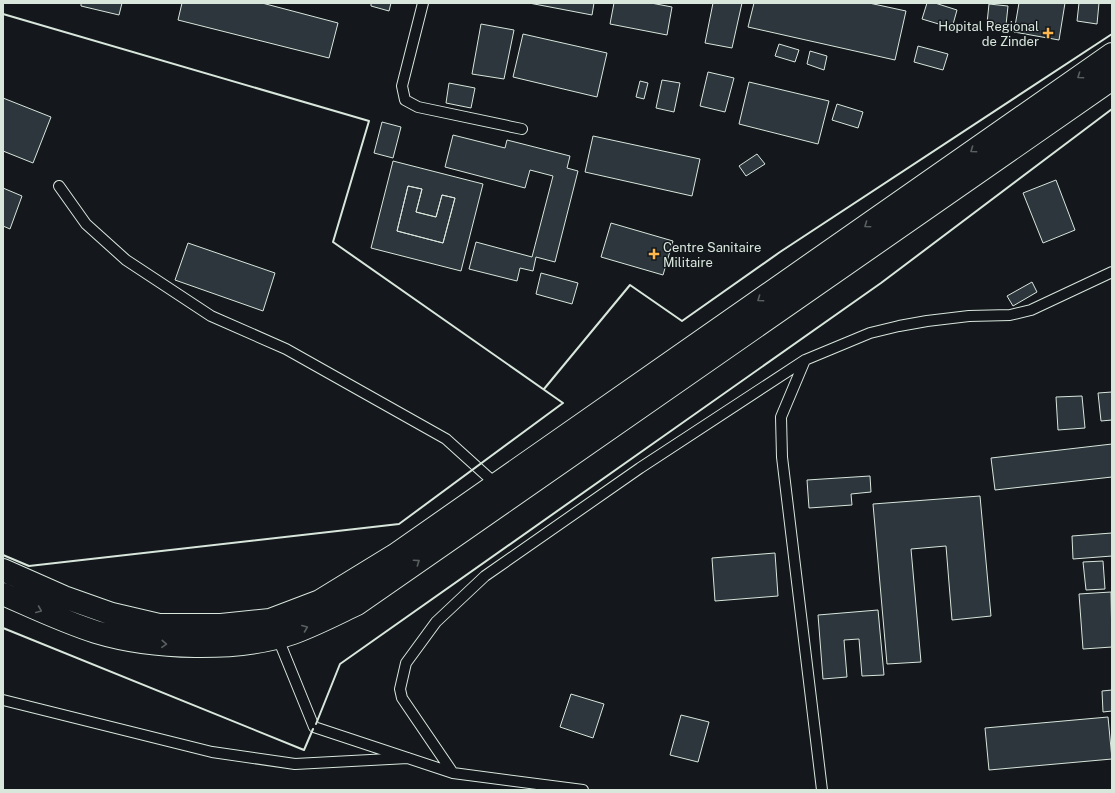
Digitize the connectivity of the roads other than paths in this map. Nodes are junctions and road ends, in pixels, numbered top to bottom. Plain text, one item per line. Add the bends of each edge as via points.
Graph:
1 (423, 3) edge
2 (1112, 54) edge
3 (1112, 79) edge
4 (522, 129) dead end
5 (59, 186) dead end
6 (1112, 272) edge
7 (805, 360) junction
8 (671, 374) junction
9 (504, 490) junction
10 (3, 570) edge
11 (3, 594) edge
12 (274, 629) junction
13 (3, 700) edge
14 (408, 758) junction
15 (453, 773) junction
16 (583, 790) edge
17 (822, 790) edge

1 - 4 lane via 402,86 405,100 418,108
2 -> 8 highway
3 - 8 highway
5 - 9 lane via 86,224 126,260 211,316 286,349 446,439
6 - 7 lane via 1031,310 899,326 870,333
7 - 15 lane via 640,468 485,576 436,622 406,663 400,689 402,698
7 - 17 lane via 781,417 782,457
8 - 9 highway
9 - 12 highway
10 - 12 highway via 64,597 112,614 159,625 221,625
11 -> 12 highway via 96,632 144,642 197,646 245,644
12 - 14 lane via 314,727
13 - 14 lane via 212,752 295,764
14 - 15 lane
15 - 16 lane

